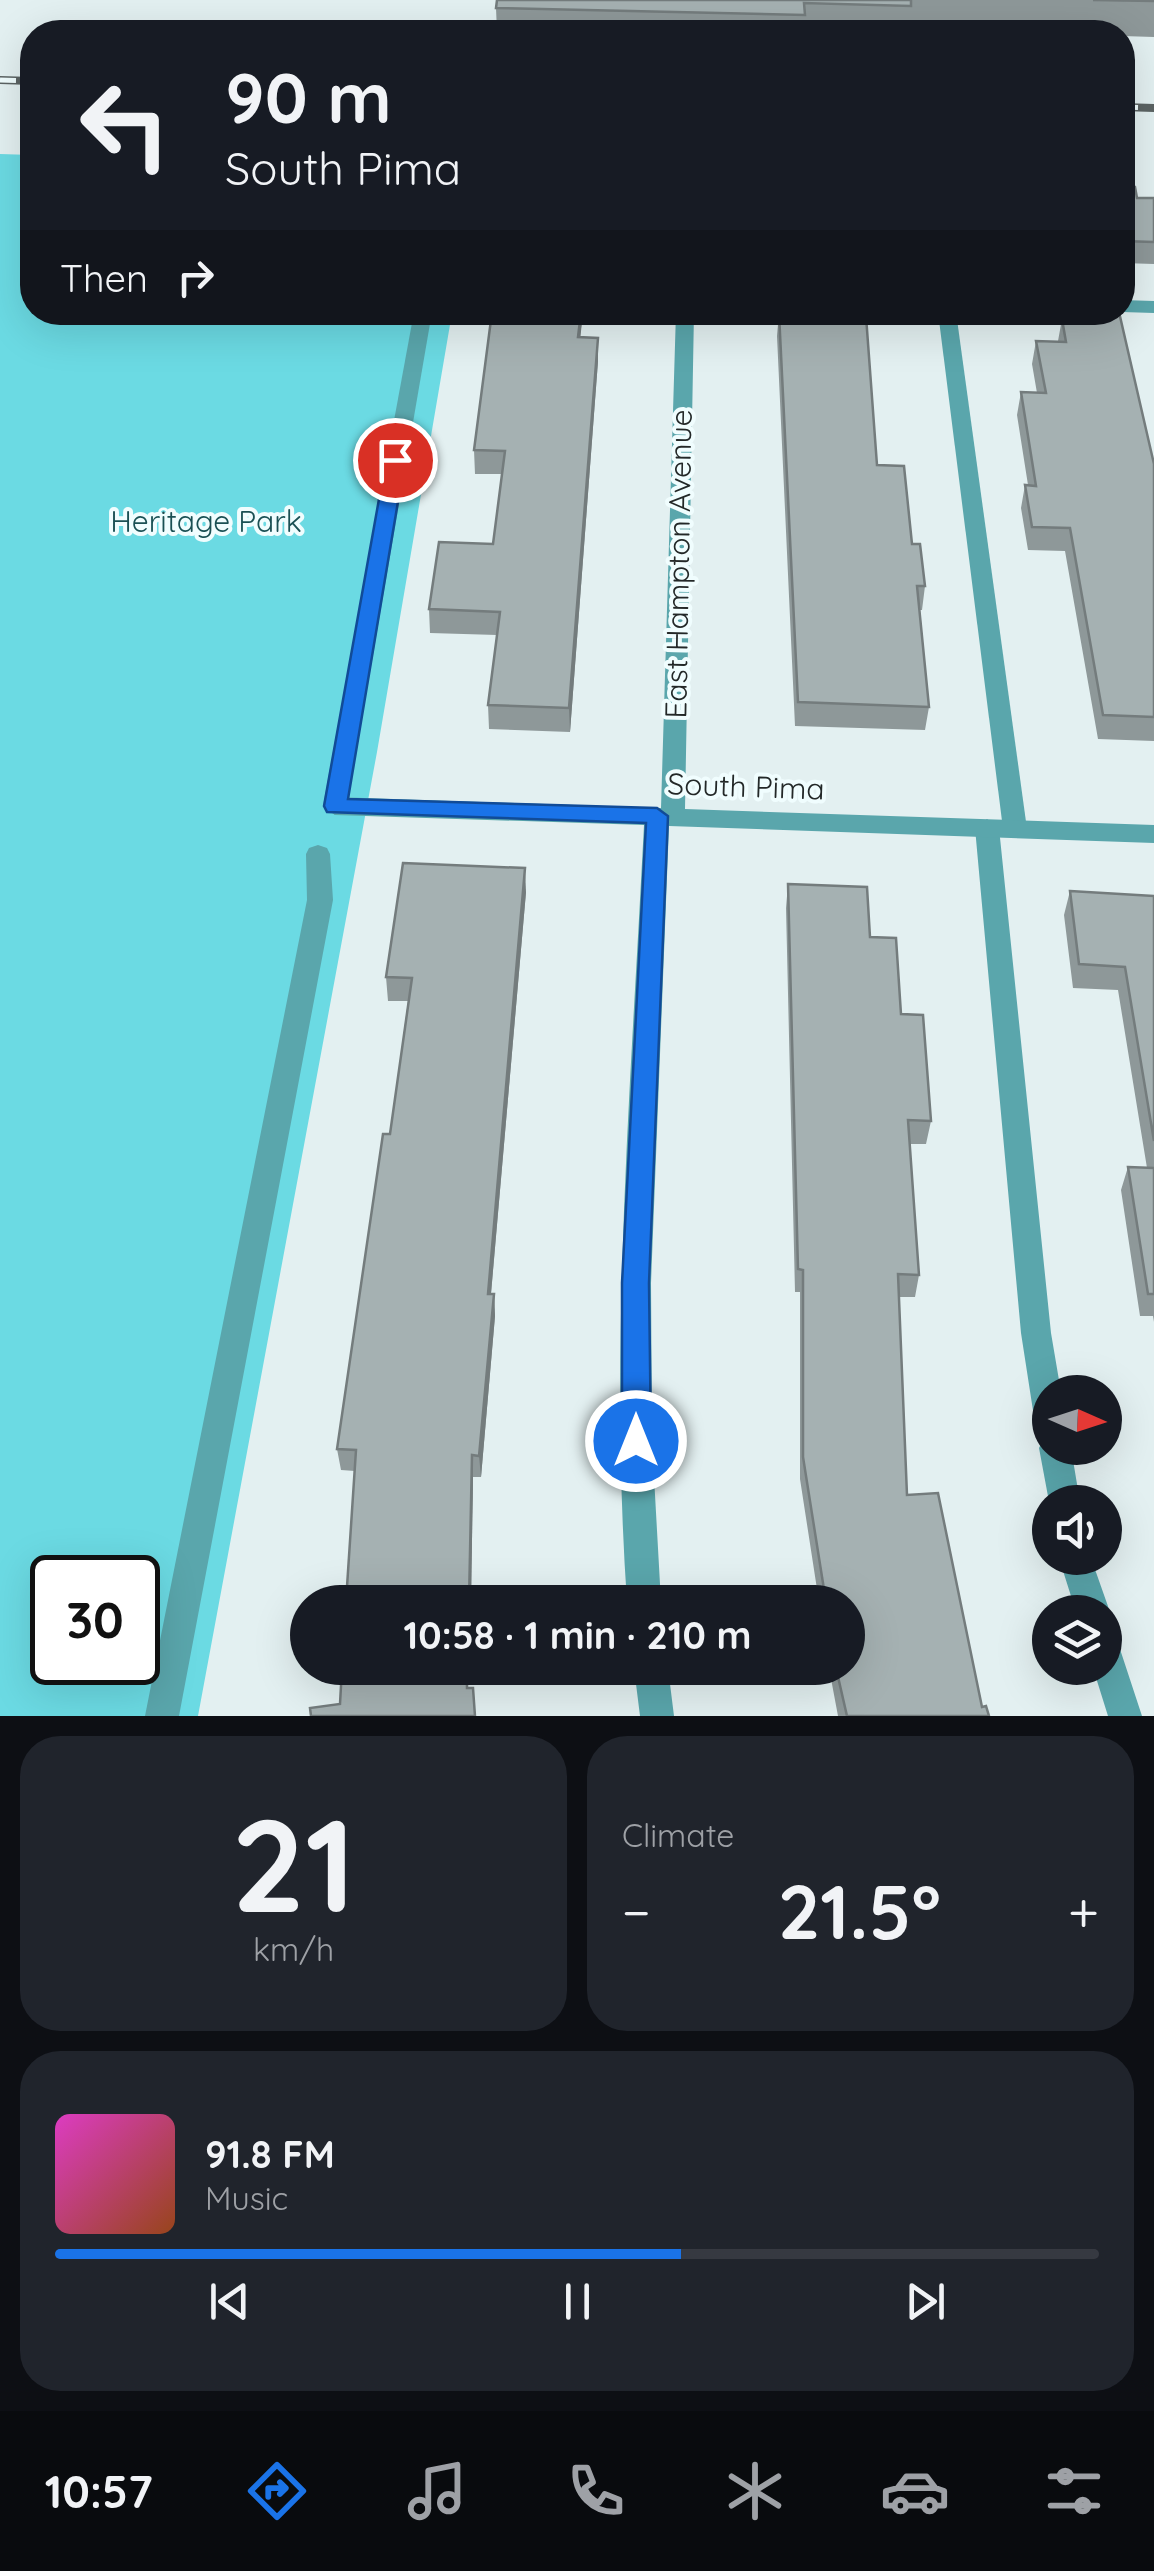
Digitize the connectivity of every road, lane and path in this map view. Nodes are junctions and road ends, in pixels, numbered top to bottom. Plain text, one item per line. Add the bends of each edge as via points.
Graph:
1 (421, 325) edge
2 (684, 325) edge
3 (948, 325) edge
4 (665, 816) junction
5 (1001, 828) junction
6 (1154, 834) edge
7 (318, 854) dead end
8 (1043, 1375) edge
9 (643, 1585) edge
10 (653, 1685) edge
11 (1115, 1685) edge
12 (162, 1716) edge
13 (657, 1716) edge
14 (1125, 1716) edge

1 - 4 street, South Pima via 335,806
2 - 4 street, East Hampton Avenue
3 - 5 street
4 - 5 street, South Pima
4 - 9 street, East Hampton Avenue via 636,1283
5 - 6 street, South Pima
5 - 8 street
7 - 12 street via 320,900
10 - 13 street
11 - 14 street

